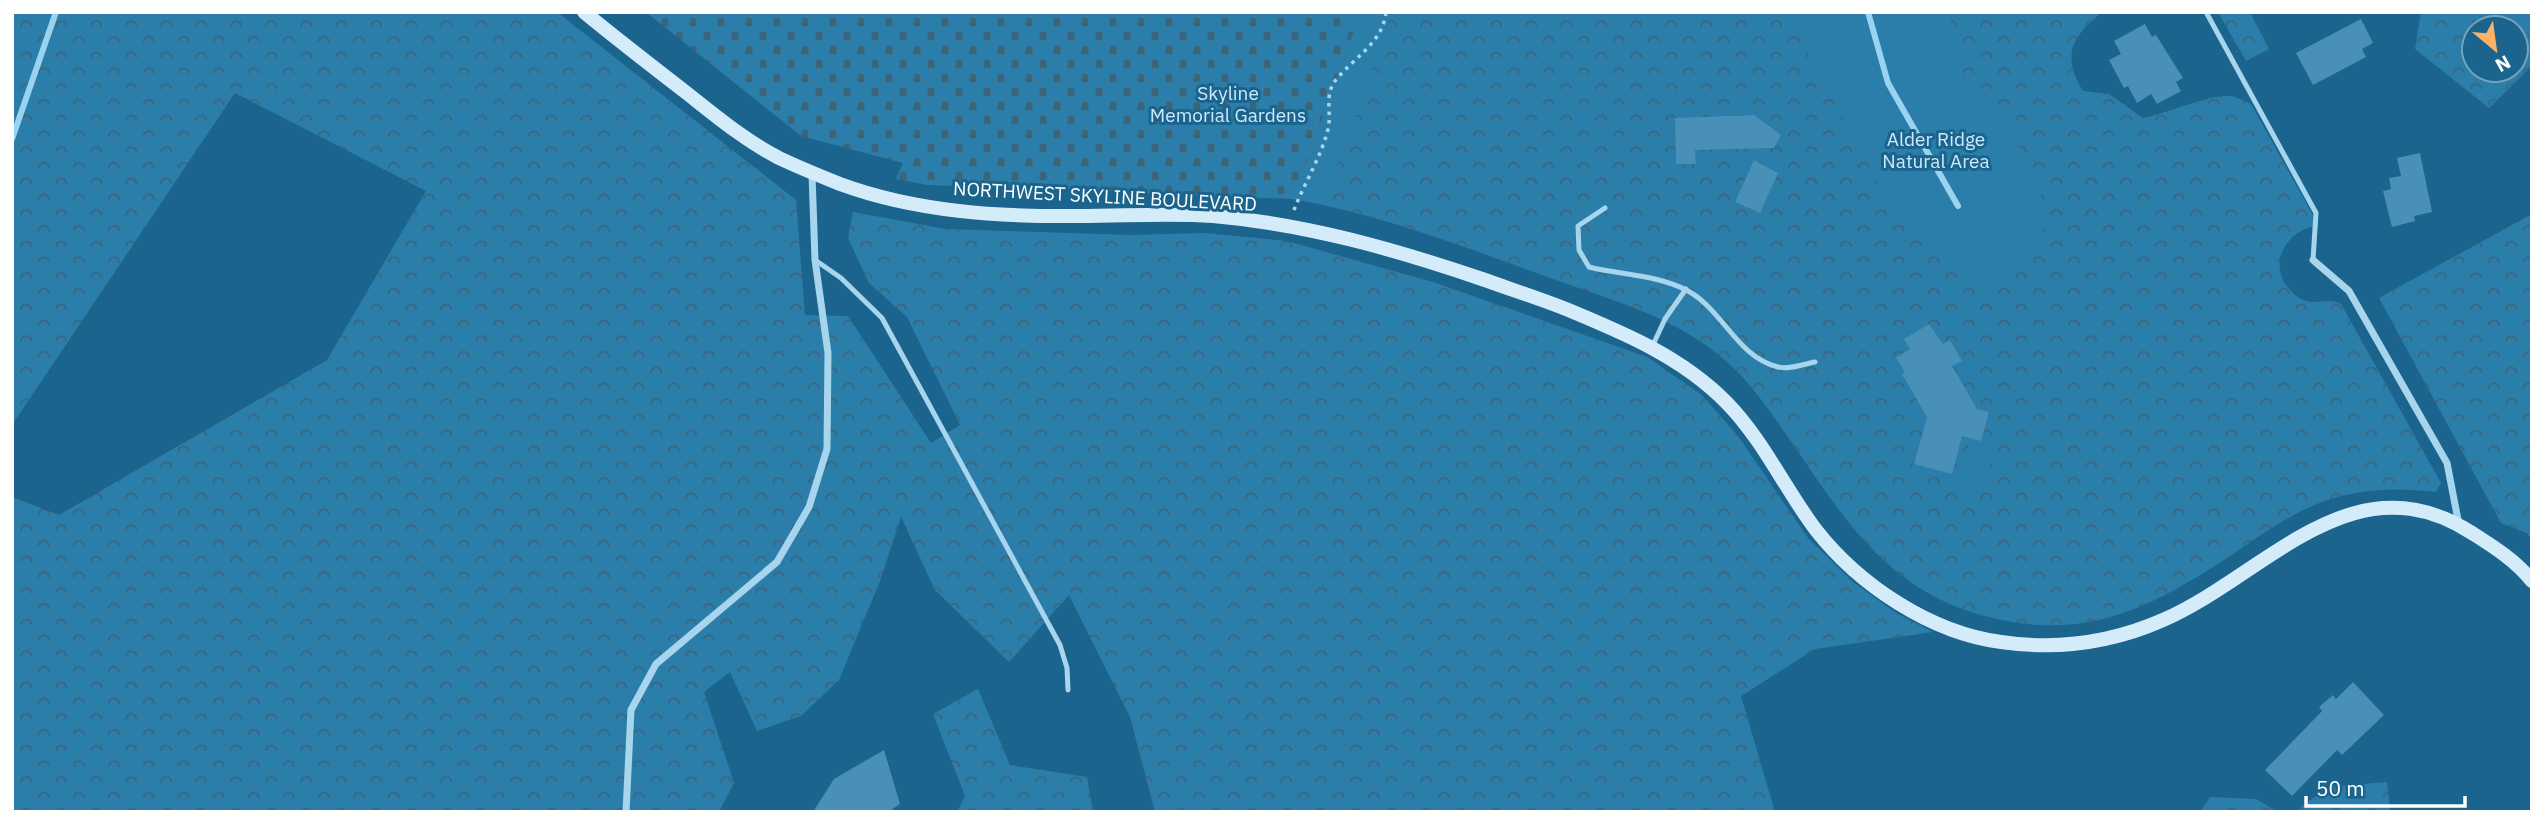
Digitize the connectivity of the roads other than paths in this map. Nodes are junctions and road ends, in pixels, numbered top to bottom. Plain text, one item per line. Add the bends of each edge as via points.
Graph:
1 (583, 12) edge
2 (2206, 12) edge
3 (812, 172) junction
4 (1605, 208) dead end
5 (815, 260) junction
6 (2313, 260) joint
7 (1686, 289) junction
8 (1652, 347) junction
9 (1815, 362) dead end
10 (2459, 525) junction
11 (2532, 581) edge
12 (1068, 690) dead end
13 (626, 812) edge

1 - 3 main road, NORTHWEST SKYLINE BOULEVARD via 744,136
2 - 6 lane via 2316,213
3 - 5 street
3 - 8 main road, NORTHWEST SKYLINE BOULEVARD via 895,200 948,209 1005,215 1207,216 1360,240 1562,307
4 - 7 lane via 1578,226 1579,250 1589,267 1655,278
5 - 12 lane via 882,318 1060,645
5 - 13 street via 828,353 827,449 809,506 777,562 656,664 631,710
6 - 10 street via 2349,291 2447,463
7 - 8 lane
7 - 9 lane via 1711,307 1756,356 1779,368
8 - 10 main road, NORTHWEST SKYLINE BOULEVARD via 1728,404 1839,556 1900,603 1941,626 1996,642 2050,647 2089,643 2140,629 2169,618 2319,527 2361,509 2418,510
10 - 11 main road, NORTHWEST SKYLINE BOULEVARD via 2513,560

